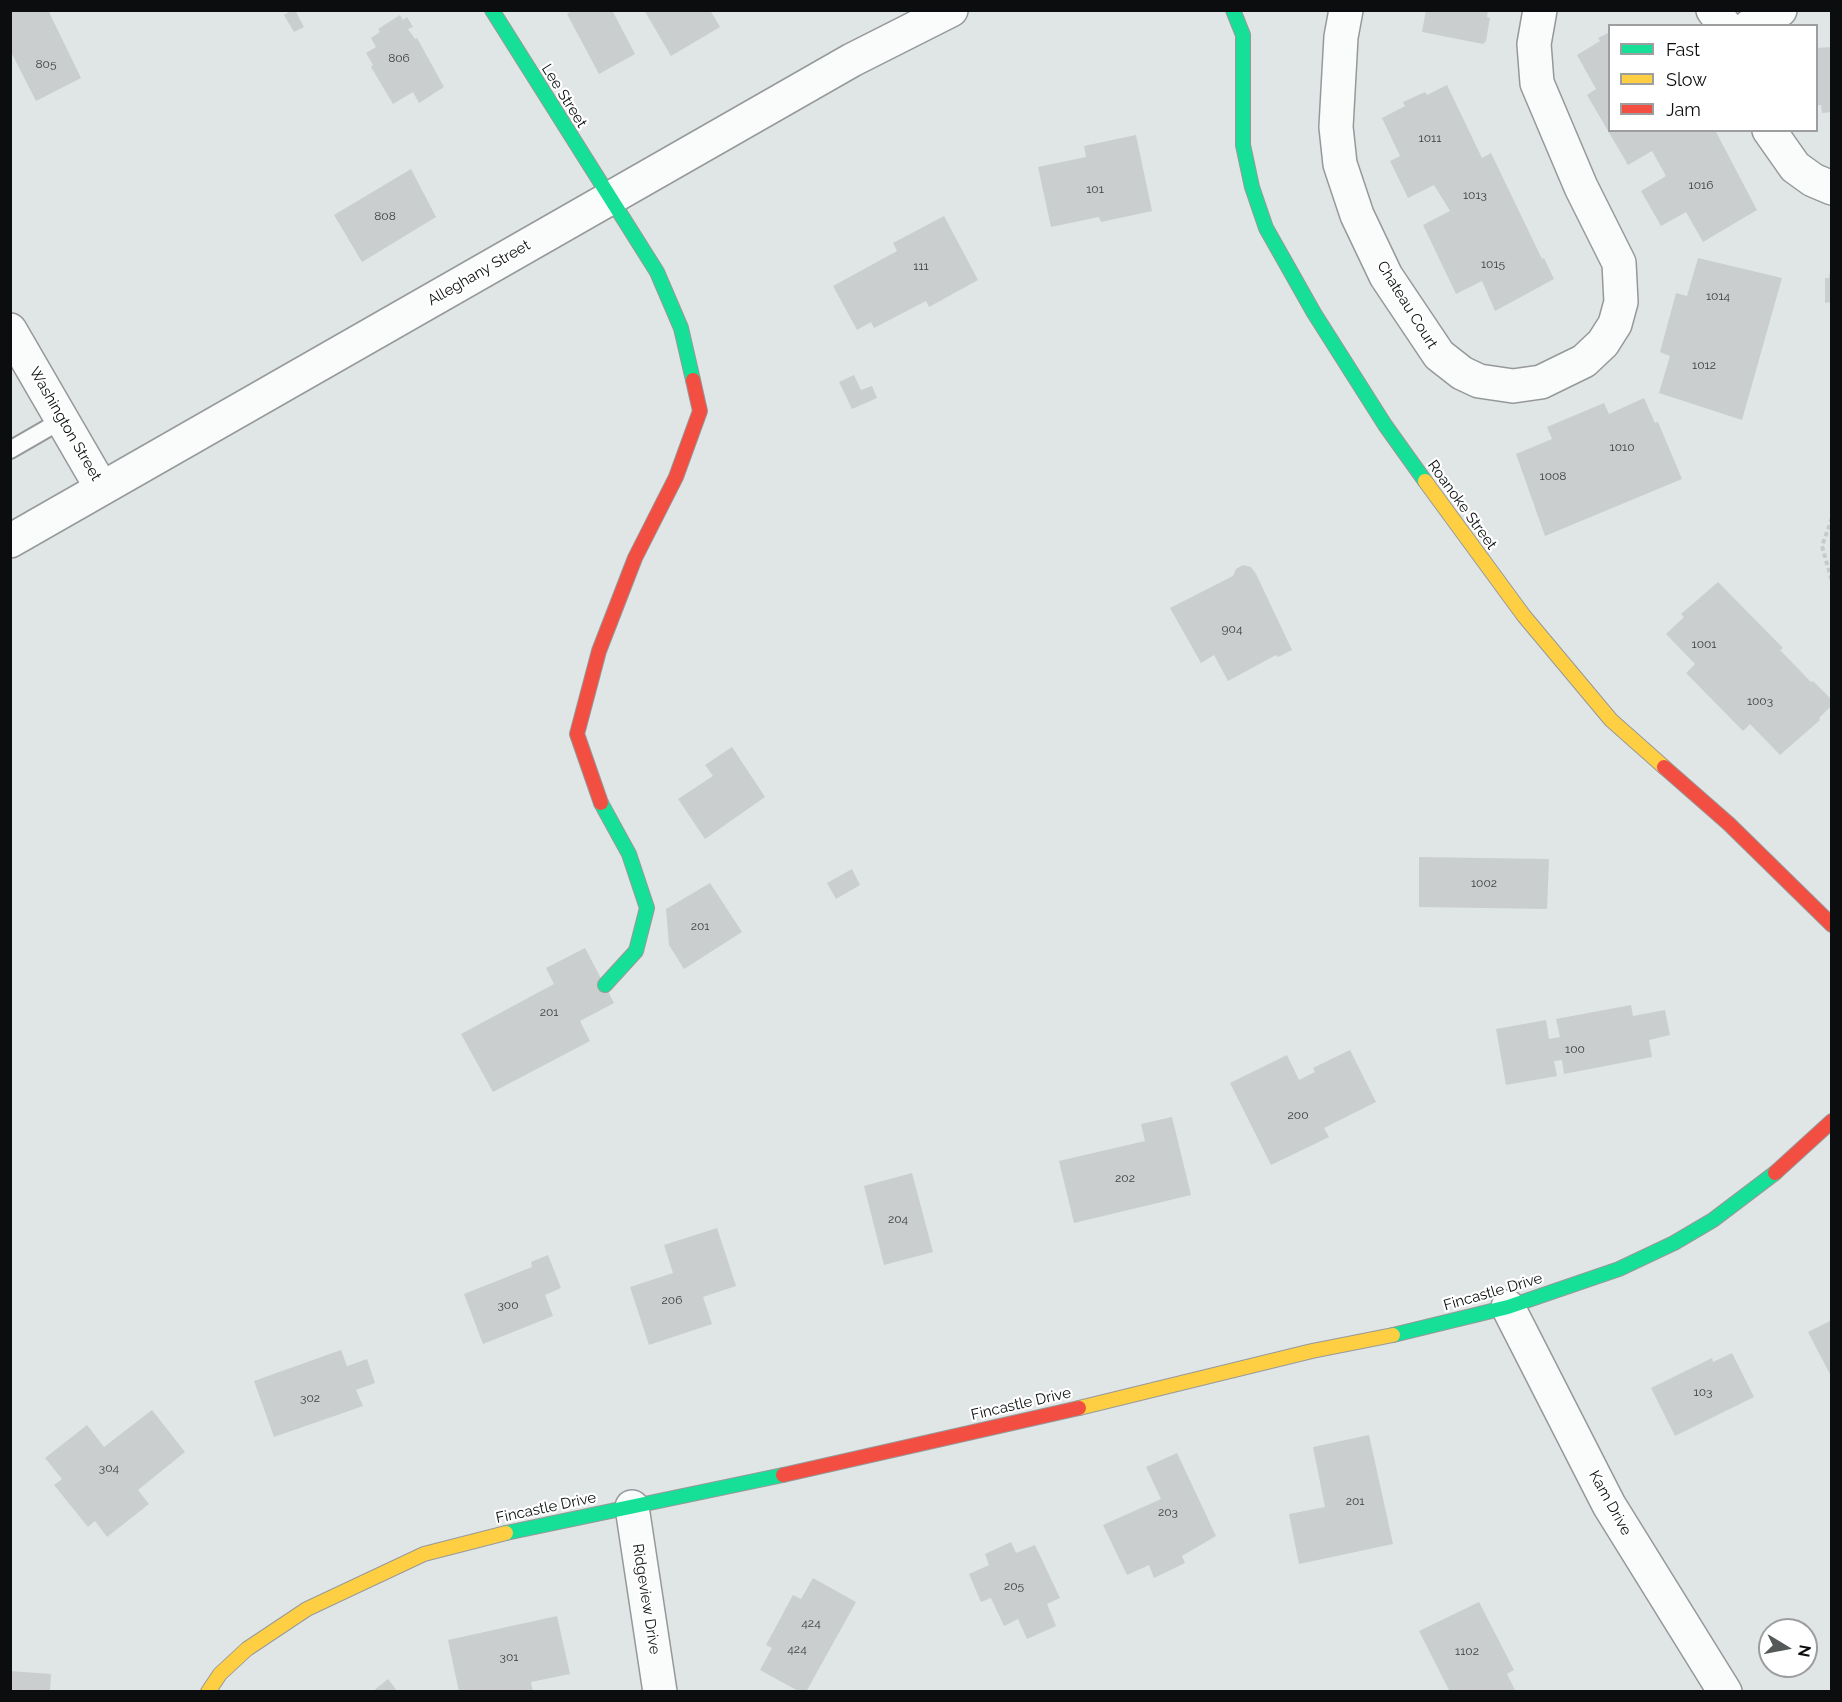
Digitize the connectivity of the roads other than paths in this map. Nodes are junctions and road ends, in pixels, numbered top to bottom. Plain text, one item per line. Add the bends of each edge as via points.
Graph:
1 (492, 10) edge
2 (951, 10) edge
3 (1233, 10) edge
4 (1346, 10) edge
5 (1540, 10) edge
6 (1713, 10) edge
7 (1780, 10) edge
8 (1724, 24) edge
9 (1754, 24) edge
10 (1770, 132) edge
11 (1832, 188) edge
12 (608, 198) junction
13 (10, 330) edge
14 (62, 420) junction
15 (10, 450) edge
16 (101, 487) junction
17 (10, 541) edge
18 (1832, 925) edge
19 (605, 985) dead end
20 (1832, 1121) edge
21 (1508, 1306) junction
22 (632, 1507) junction
23 (208, 1692) edge
24 (660, 1692) edge
25 (1725, 1692) edge

1 - 12 street, Lee Street
2 - 12 street, Alleghany Street via 852,60
3 - 18 street, Roanoke Street via 1245,64 1240,101 1243,145 1262,217 1314,314 1385,425 1524,616 1611,720 1729,824
4 - 5 street, Chateau Court via 1336,127 1340,164 1357,215 1386,276 1439,355 1479,381 1513,386 1541,382 1584,361 1603,343 1615,324 1621,302 1619,263 1581,187 1537,83 1534,44
6 - 8 street
7 - 9 street
10 - 11 street via 1796,167
12 - 16 street, Alleghany Street
12 - 19 street, Lee Street via 657,272 681,328 700,411 676,477 635,558 599,651 577,734 603,809 629,855 647,908 636,951
13 - 14 street, Washington Street
14 - 15 lane
14 - 16 street, Washington Street
16 - 17 street, Alleghany Street
20 - 21 street, Fincastle Drive via 1762,1184 1674,1243 1619,1269
21 - 22 street, Fincastle Drive via 1042,1417
21 - 25 street, Kam Drive via 1609,1505
22 - 23 street, Fincastle Drive via 470,1540 424,1554 307,1609 247,1649 220,1674
22 - 24 street, Ridgeview Drive

